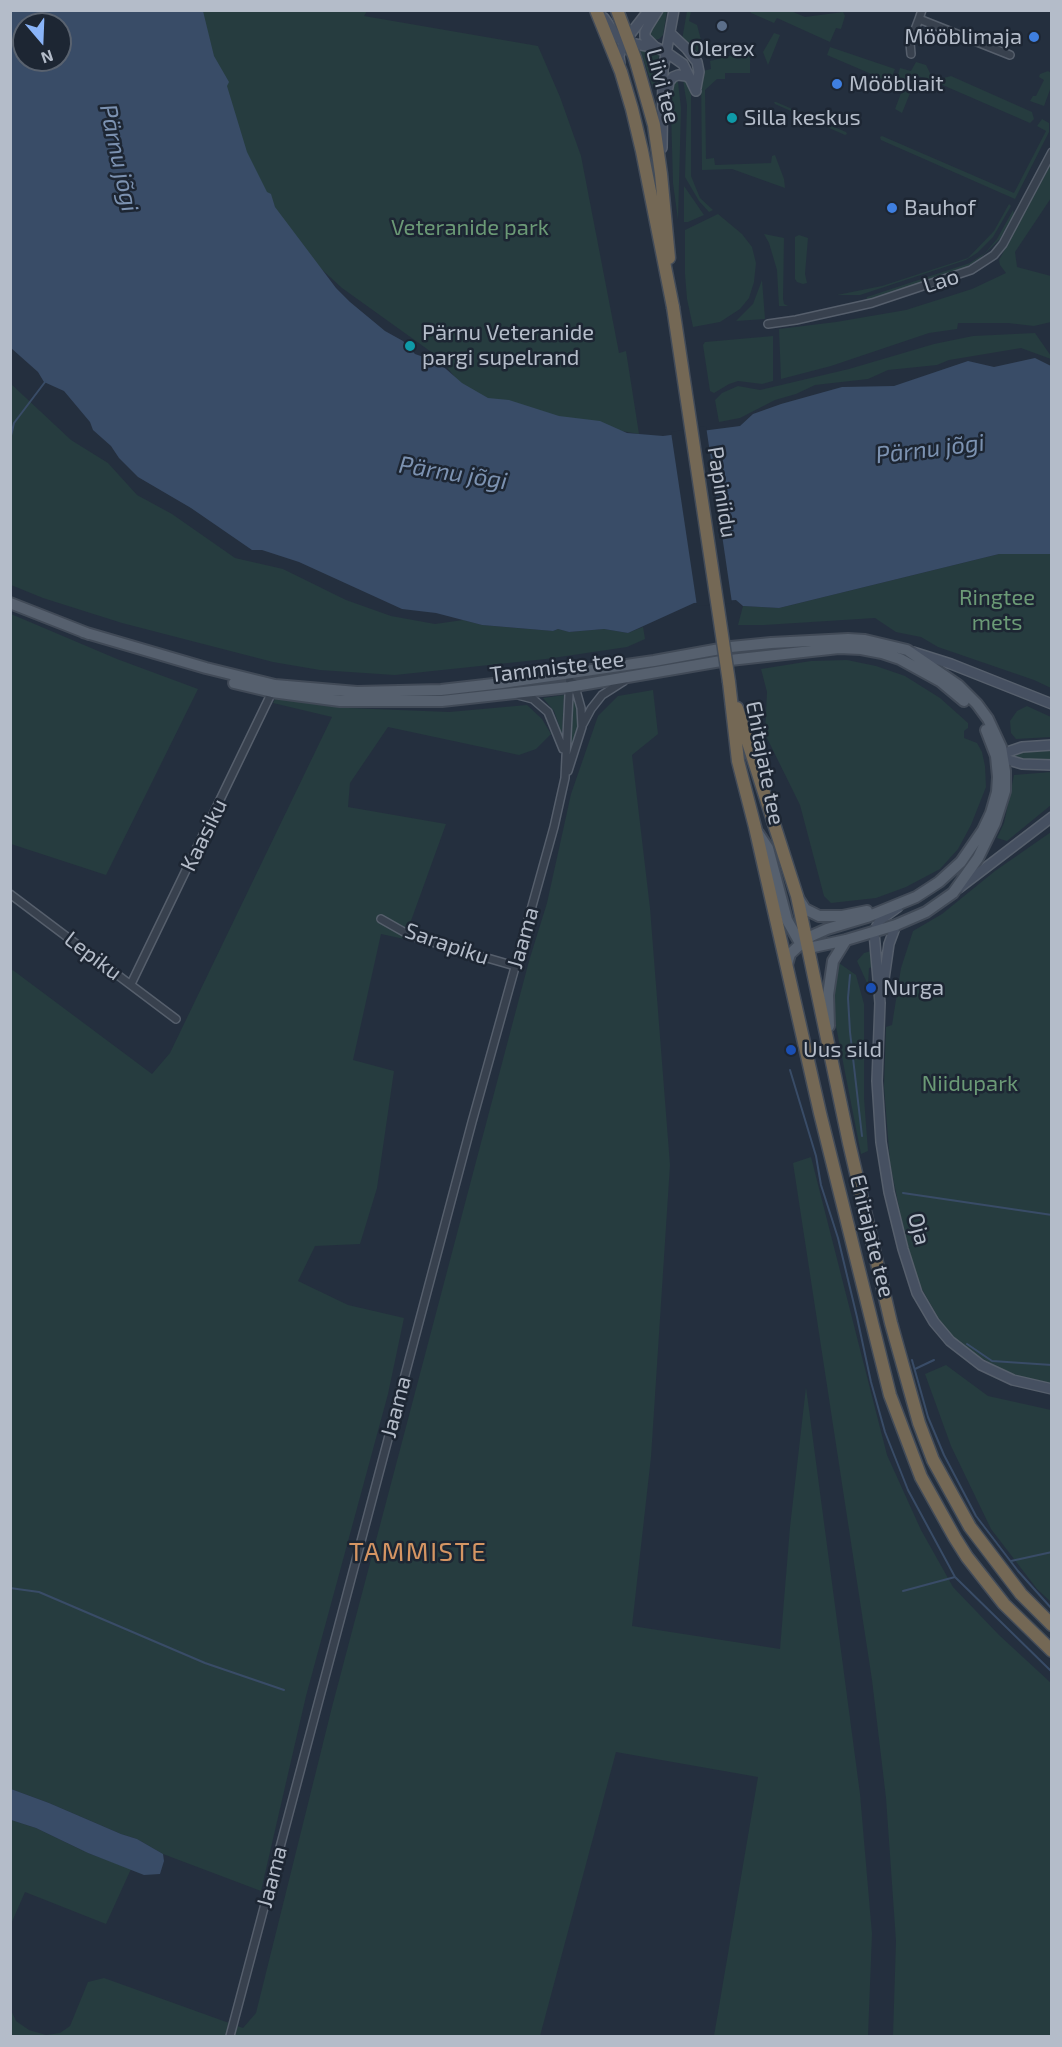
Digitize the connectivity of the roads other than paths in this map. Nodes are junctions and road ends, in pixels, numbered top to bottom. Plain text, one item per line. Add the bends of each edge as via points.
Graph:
1 (598, 10) edge
2 (617, 10) edge
3 (649, 10) edge
4 (658, 10) edge
5 (674, 10) edge
6 (922, 10) edge
7 (919, 19) junction
8 (670, 33) junction
9 (627, 41) junction
10 (655, 47) junction
11 (666, 52) junction
12 (911, 54) dead end
13 (1010, 55) dead end
14 (621, 72) junction
15 (691, 79) junction
16 (662, 122) junction
17 (1052, 152) edge
18 (662, 174) junction
19 (673, 308) junction
20 (768, 324) dead end
21 (10, 603) edge
22 (907, 650) junction
23 (570, 673) junction
24 (630, 678) junction
25 (729, 682) junction
26 (572, 686) junction
27 (274, 688) junction
28 (509, 694) junction
29 (1052, 704) edge
30 (582, 726) junction
31 (1052, 745) edge
32 (566, 756) junction
33 (1001, 756) junction
34 (1052, 765) edge
35 (564, 778) junction
36 (1052, 817) edge
37 (755, 827) junction
38 (953, 893) junction
39 (10, 894) edge
40 (797, 896) junction
41 (905, 903) junction
42 (381, 920) dead end
43 (896, 925) junction
44 (874, 932) junction
45 (846, 940) junction
46 (805, 943) junction
47 (515, 966) junction
48 (787, 966) junction
49 (131, 984) junction
50 (880, 1003) junction
51 (176, 1019) dead end
52 (849, 1143) junction
53 (1052, 1389) edge
54 (1052, 1625) edge
55 (1052, 1651) edge
56 (230, 2037) edge

1 - 9 main road via 618,39
1 - 14 highway, Liivi tee
2 - 9 highway, Liivi tee
3 - 9 main road
4 - 10 main road via 645,33 647,41
5 - 8 main road, Papiniidu
6 - 7 street
7 - 12 street via 910,43
7 - 13 street
8 - 11 main road, Papiniidu
8 - 15 main road via 697,62 696,91
9 - 10 main road
9 - 14 main road, Papiniidu via 619,56
9 - 18 highway, Liivi tee via 654,125
10 - 11 main road
11 - 15 main road via 683,64
11 - 16 main road, Papiniidu
14 - 19 highway, Papiniidu via 642,151
15 - 16 main road via 678,75 669,82
16 - 18 main road, Papiniidu
17 - 20 street, Lao via 1003,244 971,270 872,303
18 - 19 highway, Papiniidu
19 - 25 highway, Papiniidu, bridge
21 - 27 main road, Tammiste tee via 83,632
22 - 23 main road, Tammiste tee via 865,640 810,640
22 - 29 main road
22 - 33 main road via 958,685 977,704 992,727
23 - 26 street, Jaama
23 - 27 main road, Tammiste tee via 430,690
24 - 26 main road, Tammiste tee
24 - 30 street, Jaama via 602,695
24 - 33 main road, Tammiste tee via 788,653 839,648 882,653 921,669 956,692 980,720
25 - 37 highway, Ehitajate tee via 738,761
25 - 40 highway, Ehitajate tee
26 - 28 main road, Tammiste tee
26 - 30 street, Jaama via 581,708
26 - 32 street, Jaama
27 - 28 main road, Tammiste tee via 364,702 420,702
27 - 49 street, Kaasiku
28 - 32 street, Jaama via 533,699 548,712
30 - 35 street, Jaama
31 - 33 main road via 1022,747
32 - 35 street, Jaama
33 - 34 main road via 1022,764
33 - 38 main road via 1005,792 995,823 978,858
33 - 41 main road via 991,813 975,844 950,873
35 - 47 street, Jaama
36 - 38 main road
37 - 46 main road via 768,848 792,932
37 - 48 highway, Ehitajate tee
38 - 43 main road via 926,912
39 - 49 street, Lepiku
40 - 41 main road via 805,909 819,916 842,916
40 - 46 highway, Ehitajate tee
41 - 44 main road via 880,920
41 - 46 main road via 827,929
42 - 47 street, Sarapiku via 411,936
43 - 44 main road
43 - 50 main road, Oja via 889,944
44 - 45 main road
44 - 50 main road, Oja
45 - 46 main road
45 - 52 main road via 833,961 828,1023 851,1129
46 - 48 main road via 790,954
46 - 52 highway, Ehitajate tee
47 - 56 street, Jaama
48 - 55 highway, Ehitajate tee via 876,1341 901,1428 930,1495 967,1557 1004,1604
49 - 51 street, Lepiku
50 - 53 main road, Oja via 877,1081 881,1142 889,1192 917,1293 950,1341 981,1365 1013,1380
52 - 54 highway, Ehitajate tee via 904,1372 933,1460 989,1554

